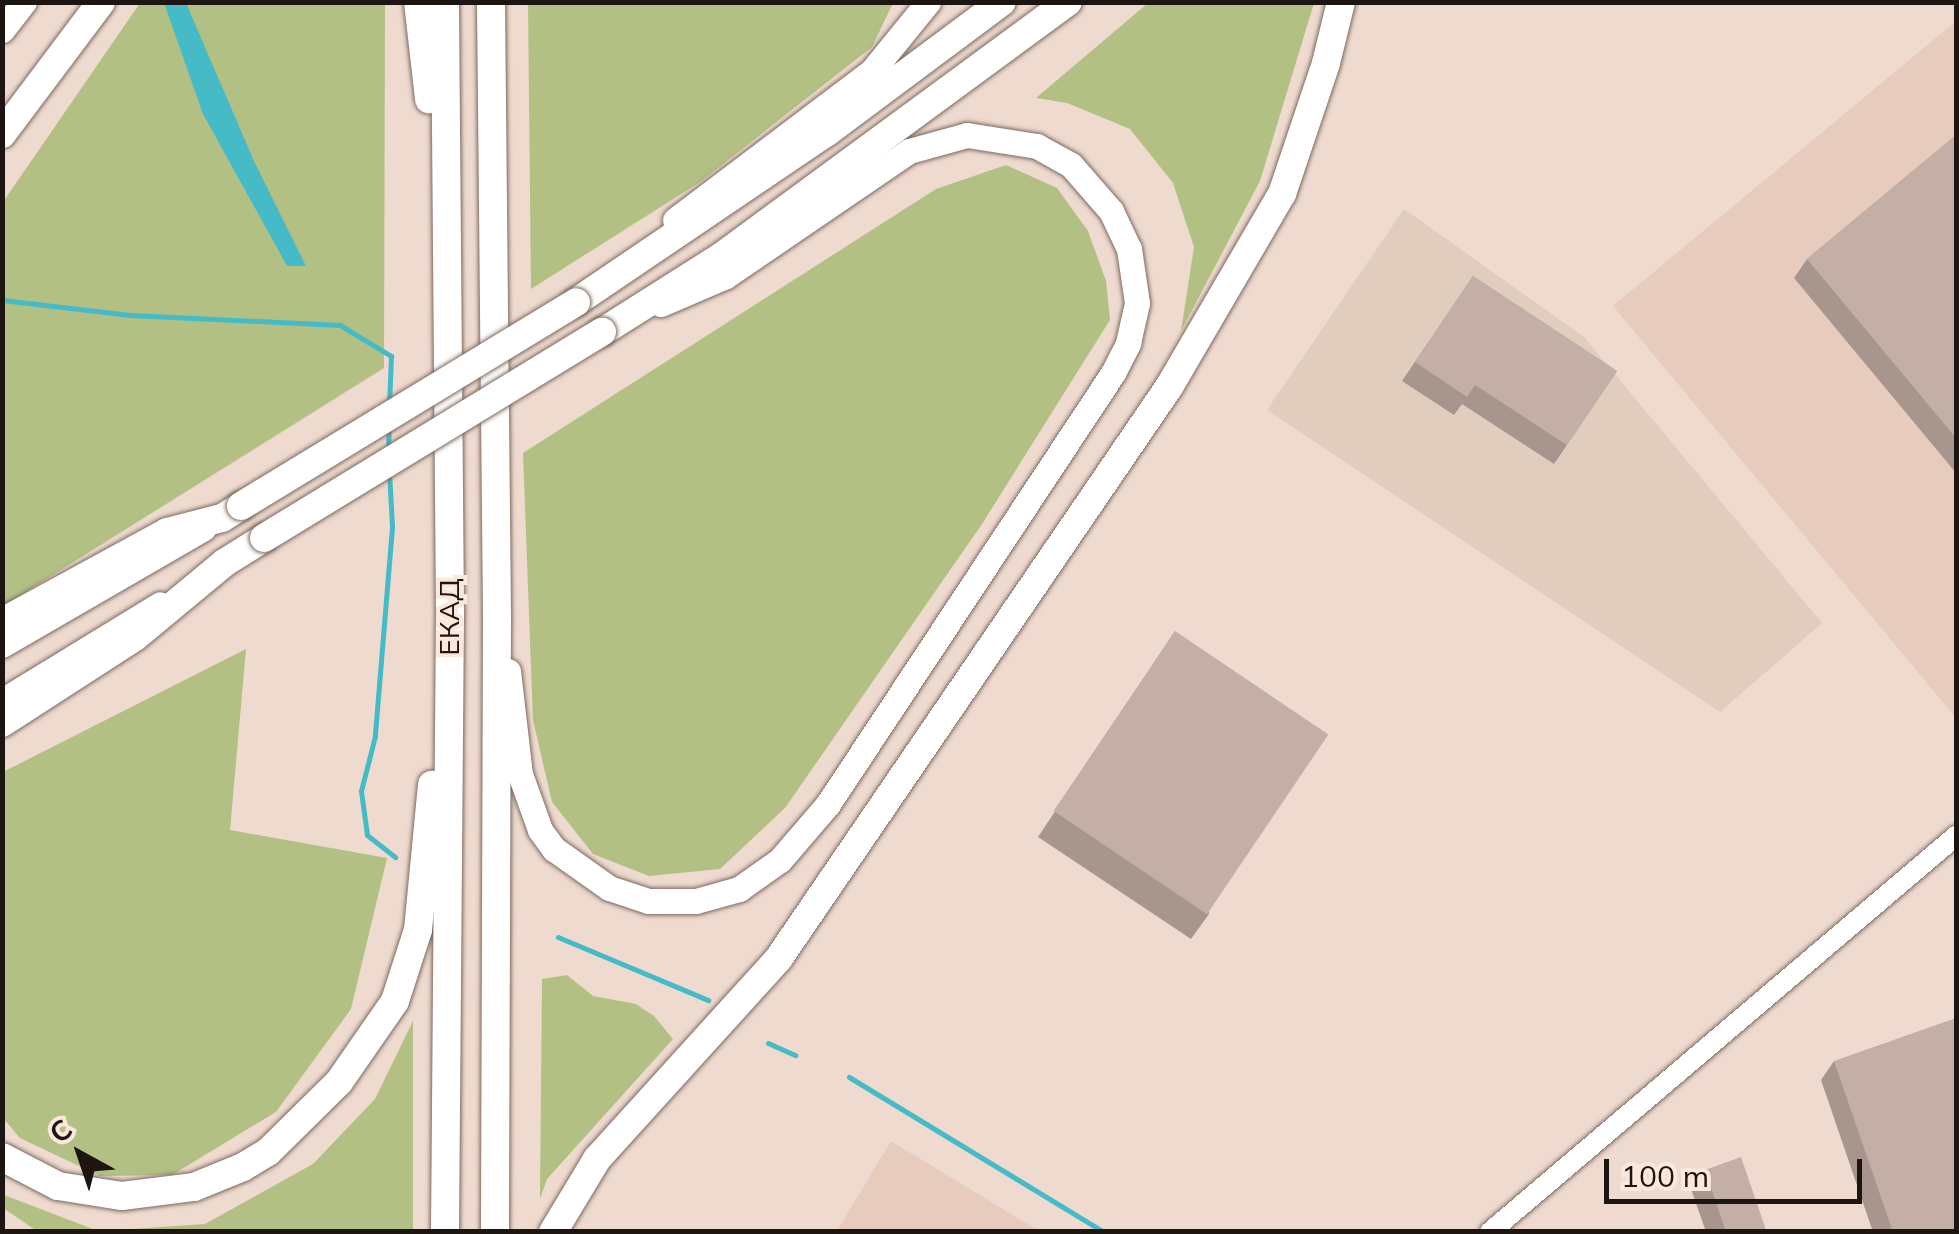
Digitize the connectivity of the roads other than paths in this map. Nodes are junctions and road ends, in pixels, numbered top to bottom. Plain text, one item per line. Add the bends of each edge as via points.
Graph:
1 (24, 2) edge
2 (102, 2) edge
3 (418, 2) edge
4 (445, 2) edge
5 (491, 2) edge
6 (928, 2) edge
7 (1002, 2) edge
8 (1068, 2) edge
9 (1341, 2) edge
10 (2, 30) edge
11 (2, 134) edge
12 (446, 240) junction
13 (620, 274) junction
14 (628, 316) junction
15 (231, 512) junction
16 (224, 563) junction
17 (450, 615) junction
18 (497, 618) junction
19 (2, 622) edge
20 (2, 645) edge
21 (2, 702) edge
22 (2, 723) edge
23 (1956, 836) edge
24 (2, 1157) edge
25 (445, 1232) edge
26 (495, 1232) edge
27 (553, 1232) edge
28 (1490, 1232) edge

1 - 10 main road
2 - 11 highway
3 - 12 highway
4 - 12 highway, ЕКАД
5 - 18 highway, ЕКАД
6 - 13 main road via 872,70 651,238
7 - 13 highway
8 - 14 highway via 722,256
9 - 27 highway via 1282,194 1169,387 790,944 597,1158
12 - 17 highway, ЕКАД
13 - 15 highway, bridge
14 - 16 highway, bridge
14 - 18 main road via 726,276 910,151 967,135 1036,146 1072,165 1112,211 1129,248 1137,303 1113,373 828,804 780,860 740,889 696,901 648,901 609,888 554,850 520,774
15 - 19 highway via 167,532
15 - 20 main road
16 - 21 main road
16 - 22 highway via 135,637
17 - 24 highway via 418,930 395,1001 339,1082 256,1160 218,1180 172,1192 80,1192 36,1178
17 - 25 highway, ЕКАД
18 - 26 highway, ЕКАД
23 - 28 street

